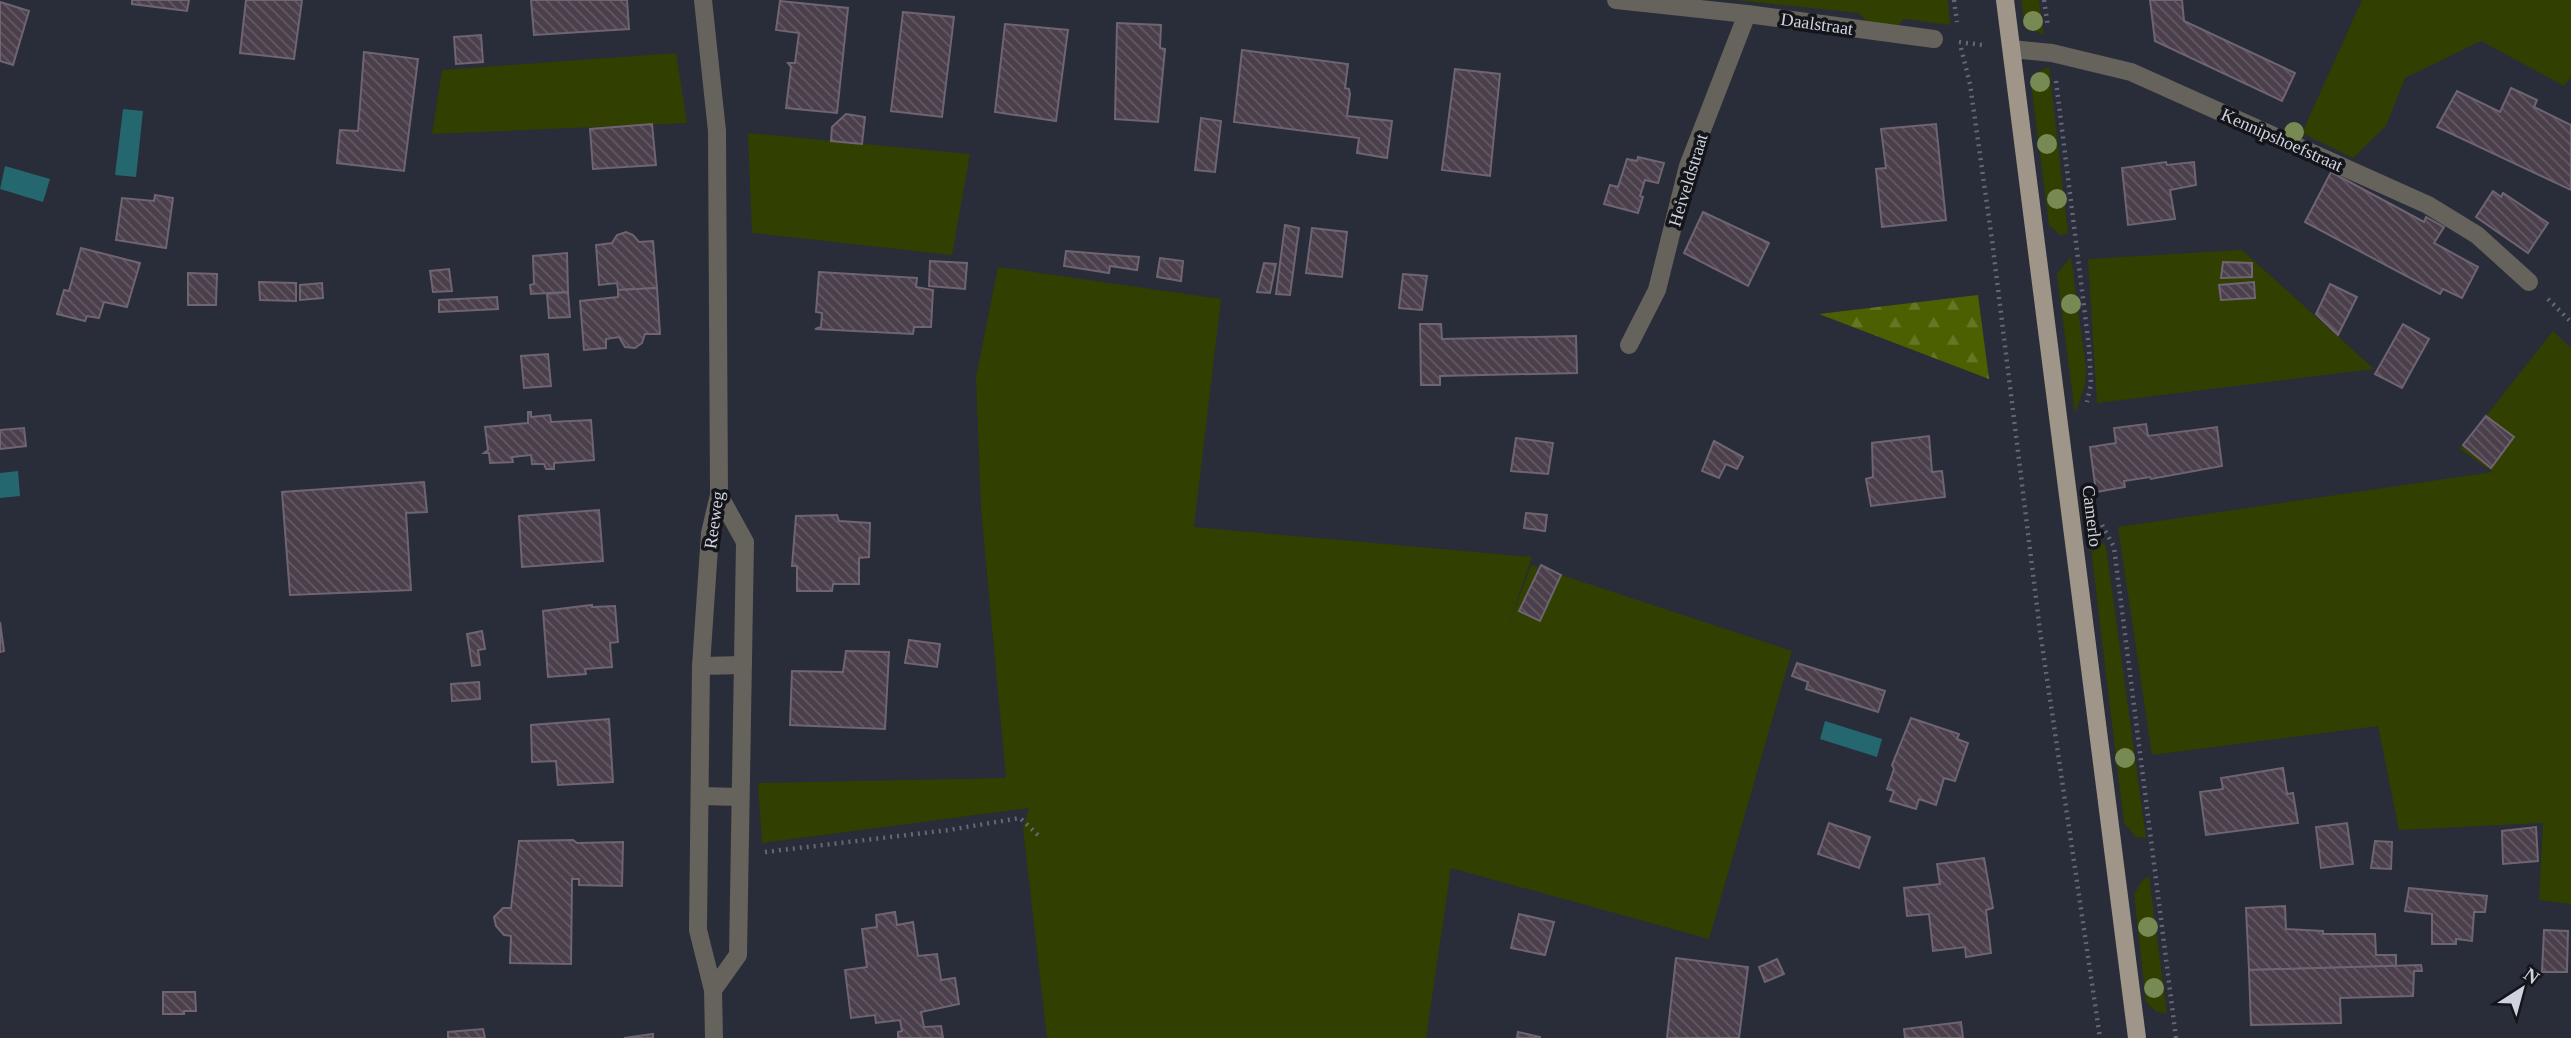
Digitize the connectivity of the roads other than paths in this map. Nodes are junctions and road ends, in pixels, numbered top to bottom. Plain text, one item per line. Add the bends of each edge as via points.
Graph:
1 (702, 0) edge
2 (1616, 0) edge
3 (2005, 0) edge
4 (1747, 14) junction
5 (1934, 40) dead end
6 (2012, 49) junction
7 (2529, 282) dead end
8 (1629, 345) dead end
9 (719, 495) junction
10 (743, 665) junction
11 (701, 666) junction
12 (700, 796) junction
13 (740, 797) junction
14 (713, 990) junction
15 (714, 1038) edge
16 (2137, 1038) edge

1 - 9 street, Reeweg via 717,131
2 - 4 street, Daalstraat
3 - 6 main road, Camerlo
4 - 5 street, Daalstraat
4 - 8 street, Heiveldstraat via 1688,166 1657,290
6 - 7 street, Kennipshoefstraat via 2053,53 2131,72 2428,205 2477,235
6 - 16 main road, Camerlo
9 - 10 street via 745,542
9 - 11 street, Reeweg via 710,533
10 - 11 street
10 - 13 street
11 - 12 street, Reeweg
12 - 13 street
12 - 14 street, Reeweg via 698,930
13 - 14 street via 738,955
14 - 15 street, Reeweg

